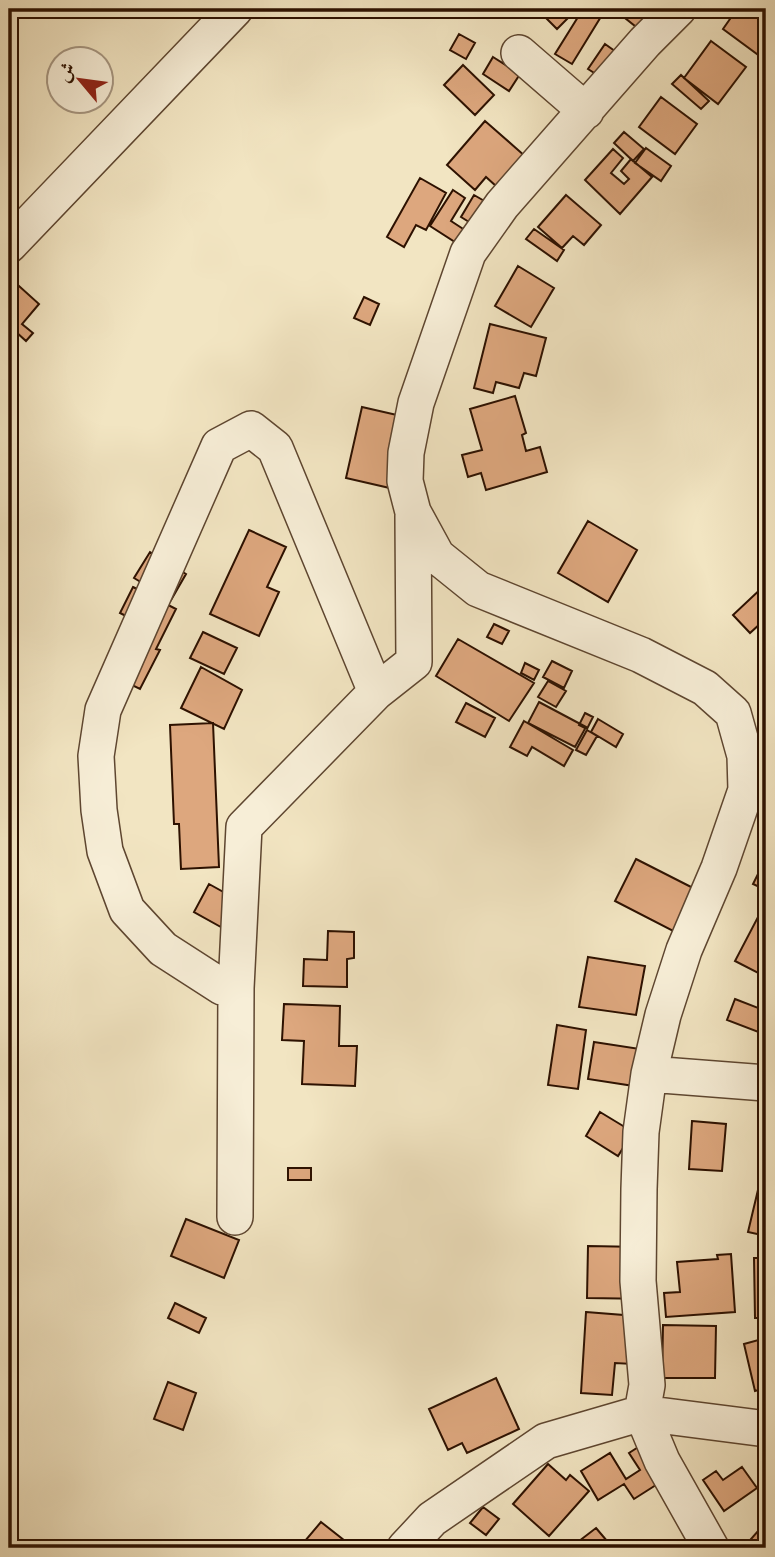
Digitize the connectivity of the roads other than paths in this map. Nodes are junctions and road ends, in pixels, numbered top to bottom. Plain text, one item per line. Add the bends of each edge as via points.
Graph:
1 (235, 9) edge
2 (678, 9) edge
3 (519, 53) dead end
4 (586, 111) junction
5 (9, 245) edge
6 (413, 512) junction
7 (376, 692) junction
8 (236, 988) junction
9 (649, 1074) junction
10 (766, 1083) edge
11 (235, 1217) dead end
12 (642, 1413) junction
13 (766, 1429) edge
14 (422, 1543) edge
15 (711, 1548) edge

1 - 5 street
2 - 4 street
3 - 4 street
4 - 6 street via 502,205 468,253 416,403 405,472
6 - 7 street via 414,662
6 - 9 street via 437,556 478,589 641,655 705,688 733,713 745,756 746,790 684,950
7 - 8 street via 244,827
7 - 8 street via 275,448 251,429 219,446 103,710 96,755 105,851 127,910 163,949 222,987
8 - 11 street
9 - 10 street
9 - 12 street via 639,1189 638,1281 647,1385
12 - 13 street
12 - 14 street via 546,1441 432,1519
12 - 15 street via 662,1461

